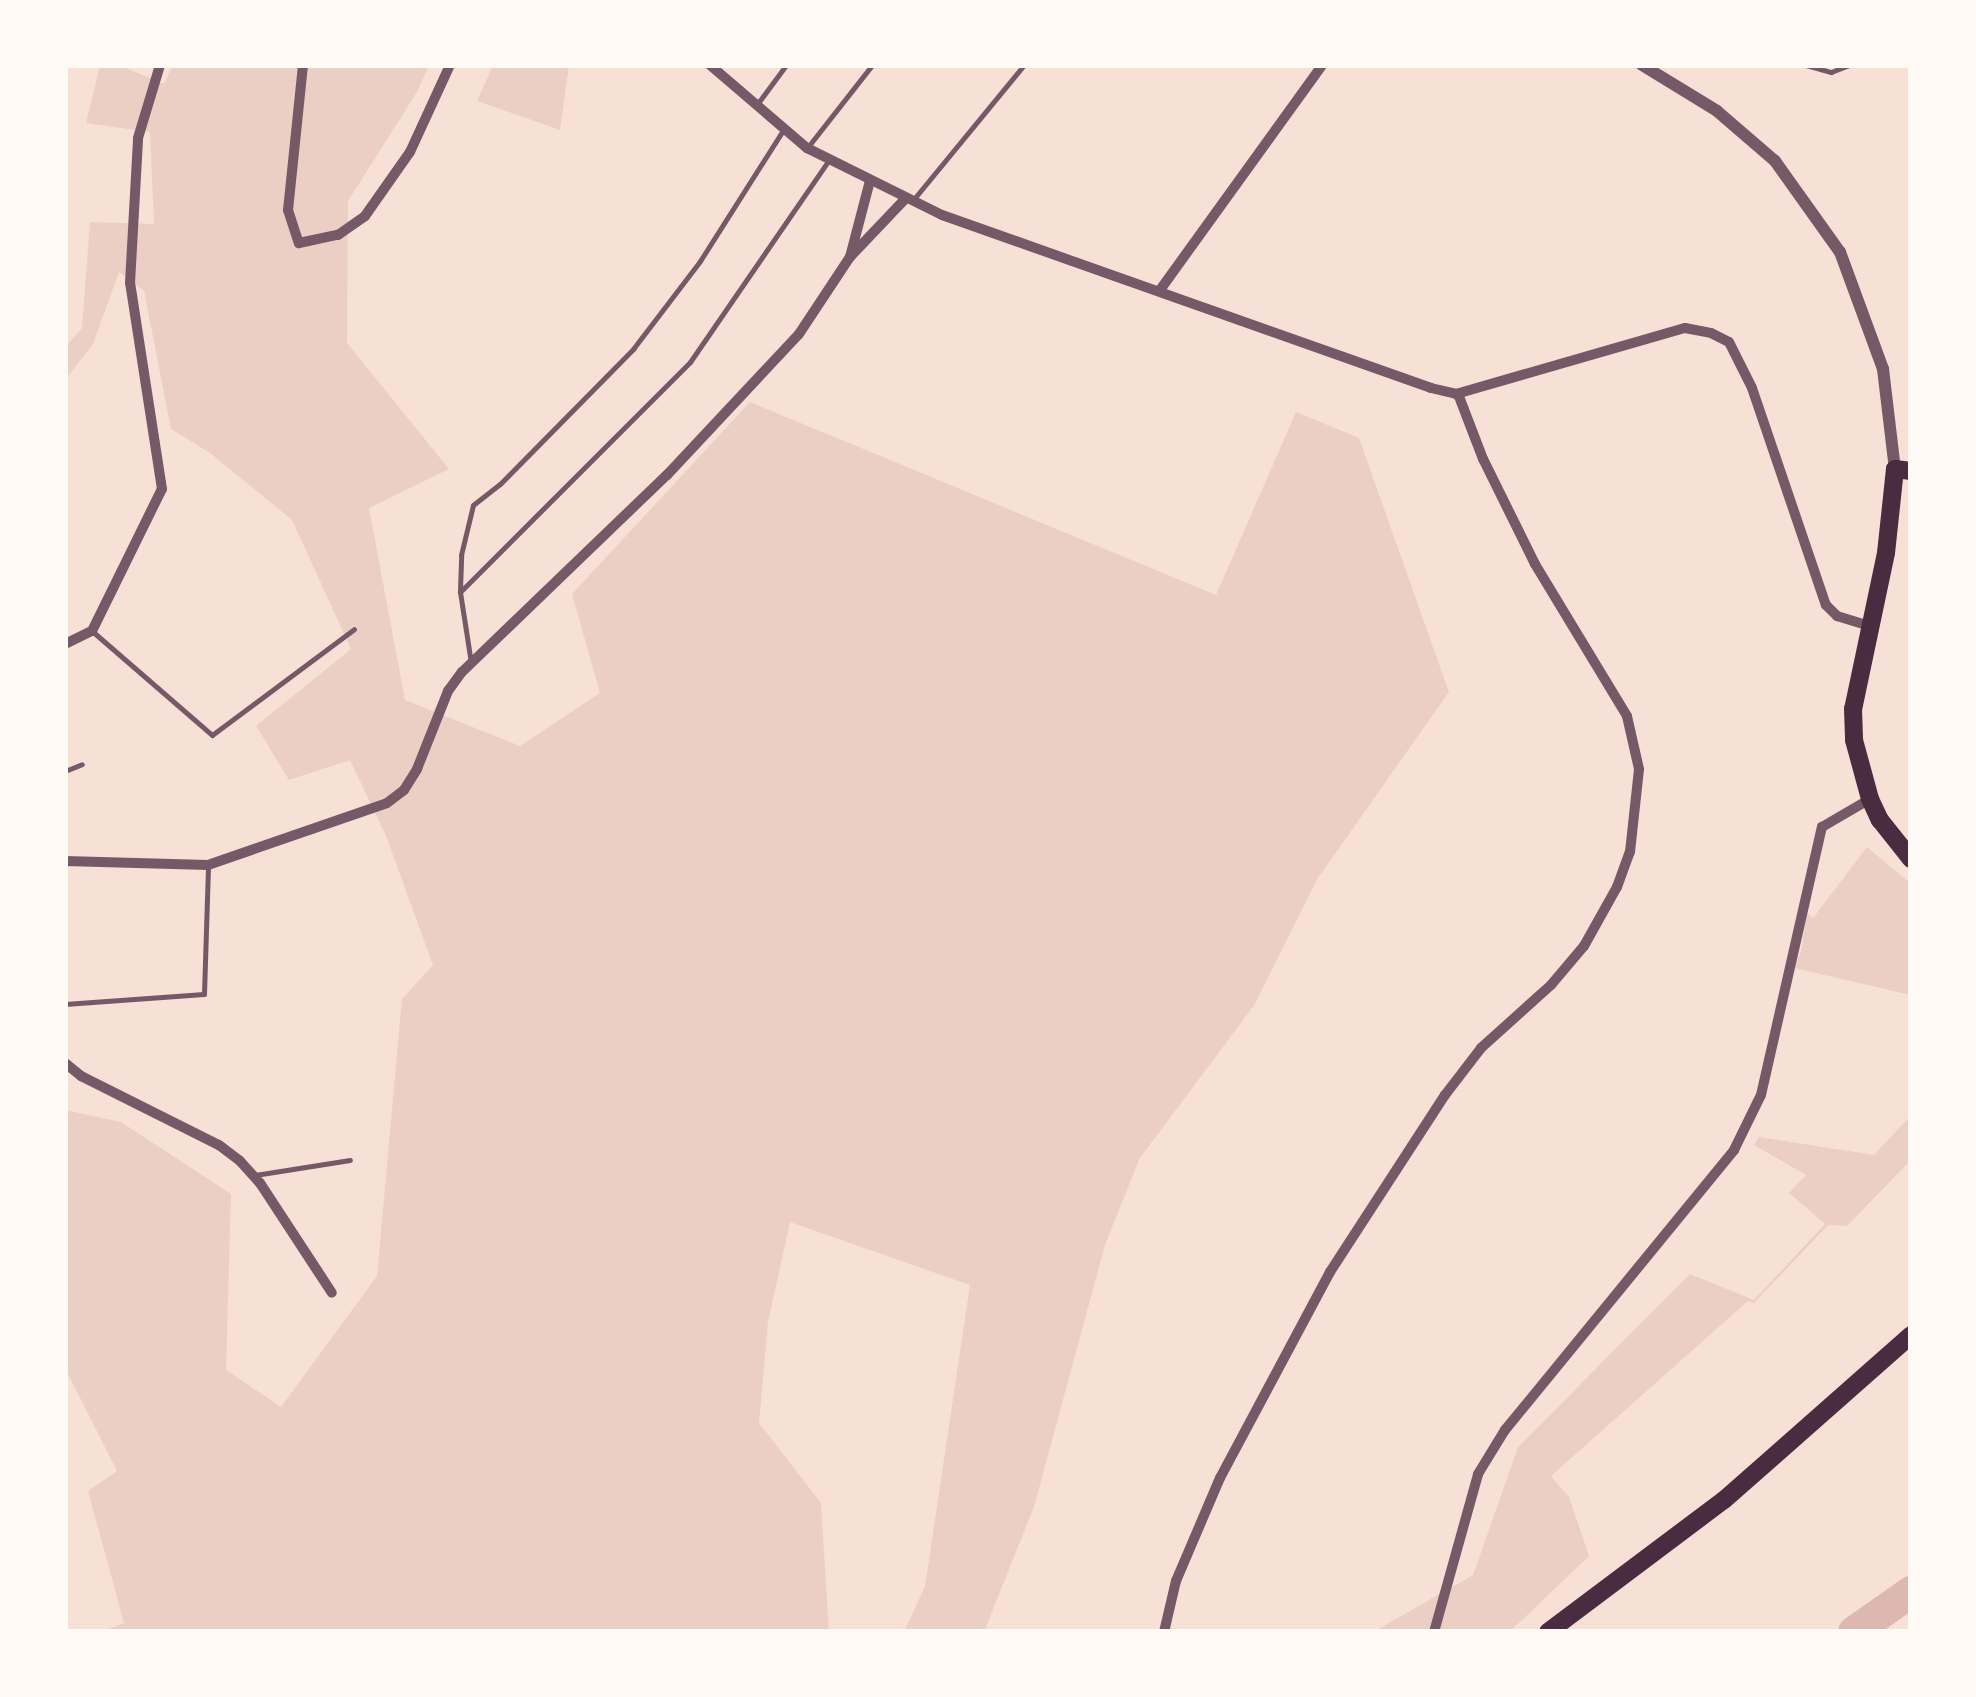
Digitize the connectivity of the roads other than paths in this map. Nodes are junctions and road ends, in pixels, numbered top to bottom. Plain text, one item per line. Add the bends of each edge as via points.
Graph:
1 (160, 65) edge
2 (303, 65) edge
3 (450, 65) edge
4 (710, 65) edge
5 (786, 65) edge
6 (872, 65) edge
7 (1024, 65) edge
8 (1322, 65) edge
9 (1642, 65) edge
10 (1806, 65) edge
11 (1849, 65) edge
12 (755, 107) junction
13 (784, 130) junction
14 (806, 148) junction
15 (829, 160) junction
16 (870, 181) junction
17 (908, 200) junction
18 (850, 257) junction
19 (1160, 290) junction
20 (1458, 394) junction
21 (1903, 470) edge
22 (460, 592) junction
23 (1869, 626) junction
24 (354, 629) dead end
25 (92, 631) junction
26 (65, 644) edge
27 (472, 664) junction
28 (82, 764) dead end
29 (65, 770) edge
30 (1870, 799) junction
31 (1911, 859) edge
32 (65, 861) edge
33 (208, 865) junction
34 (65, 1004) edge
35 (65, 1063) edge
36 (350, 1160) dead end
37 (254, 1176) junction
38 (332, 1293) dead end
39 (1911, 1335) edge
40 (1164, 1632) edge
41 (1434, 1632) edge
42 (1548, 1632) edge

1 - 25 street via 138,138 130,283 162,489
2 - 3 street via 288,210 299,243 338,235 364,216 410,152
4 - 12 street
5 - 12 lane
6 - 14 lane
7 - 17 lane
8 - 19 street
9 - 21 street via 1752,140 1799,190 1832,240 1883,369
10 - 11 lane via 1831,72
12 - 13 street
13 - 14 street
13 - 22 lane via 700,262 633,349 473,505
14 - 15 street
15 - 16 street
15 - 22 lane via 690,362
16 - 17 street
16 - 18 street
17 - 18 street
17 - 19 street via 1102,275
18 - 27 street via 799,334 668,475
19 - 20 street
20 - 23 street via 1685,328 1728,342 1752,388 1826,605 1837,616
20 - 40 street via 1535,564 1627,716 1639,769 1630,852 1584,946 1481,1048 1444,1095 1330,1272 1220,1478 1176,1581
21 - 23 main road
22 - 27 lane
23 - 30 main road via 1853,710
24 - 25 lane via 212,734
25 - 26 street
27 - 33 street via 448,691 417,769 388,803
28 - 29 lane
30 - 31 main road
30 - 41 street via 1822,827 1761,1095 1734,1150 1505,1430 1478,1474
32 - 33 street
33 - 34 lane via 204,994
35 - 37 street via 219,1145
36 - 37 lane
37 - 38 street
39 - 42 main road via 1724,1500

